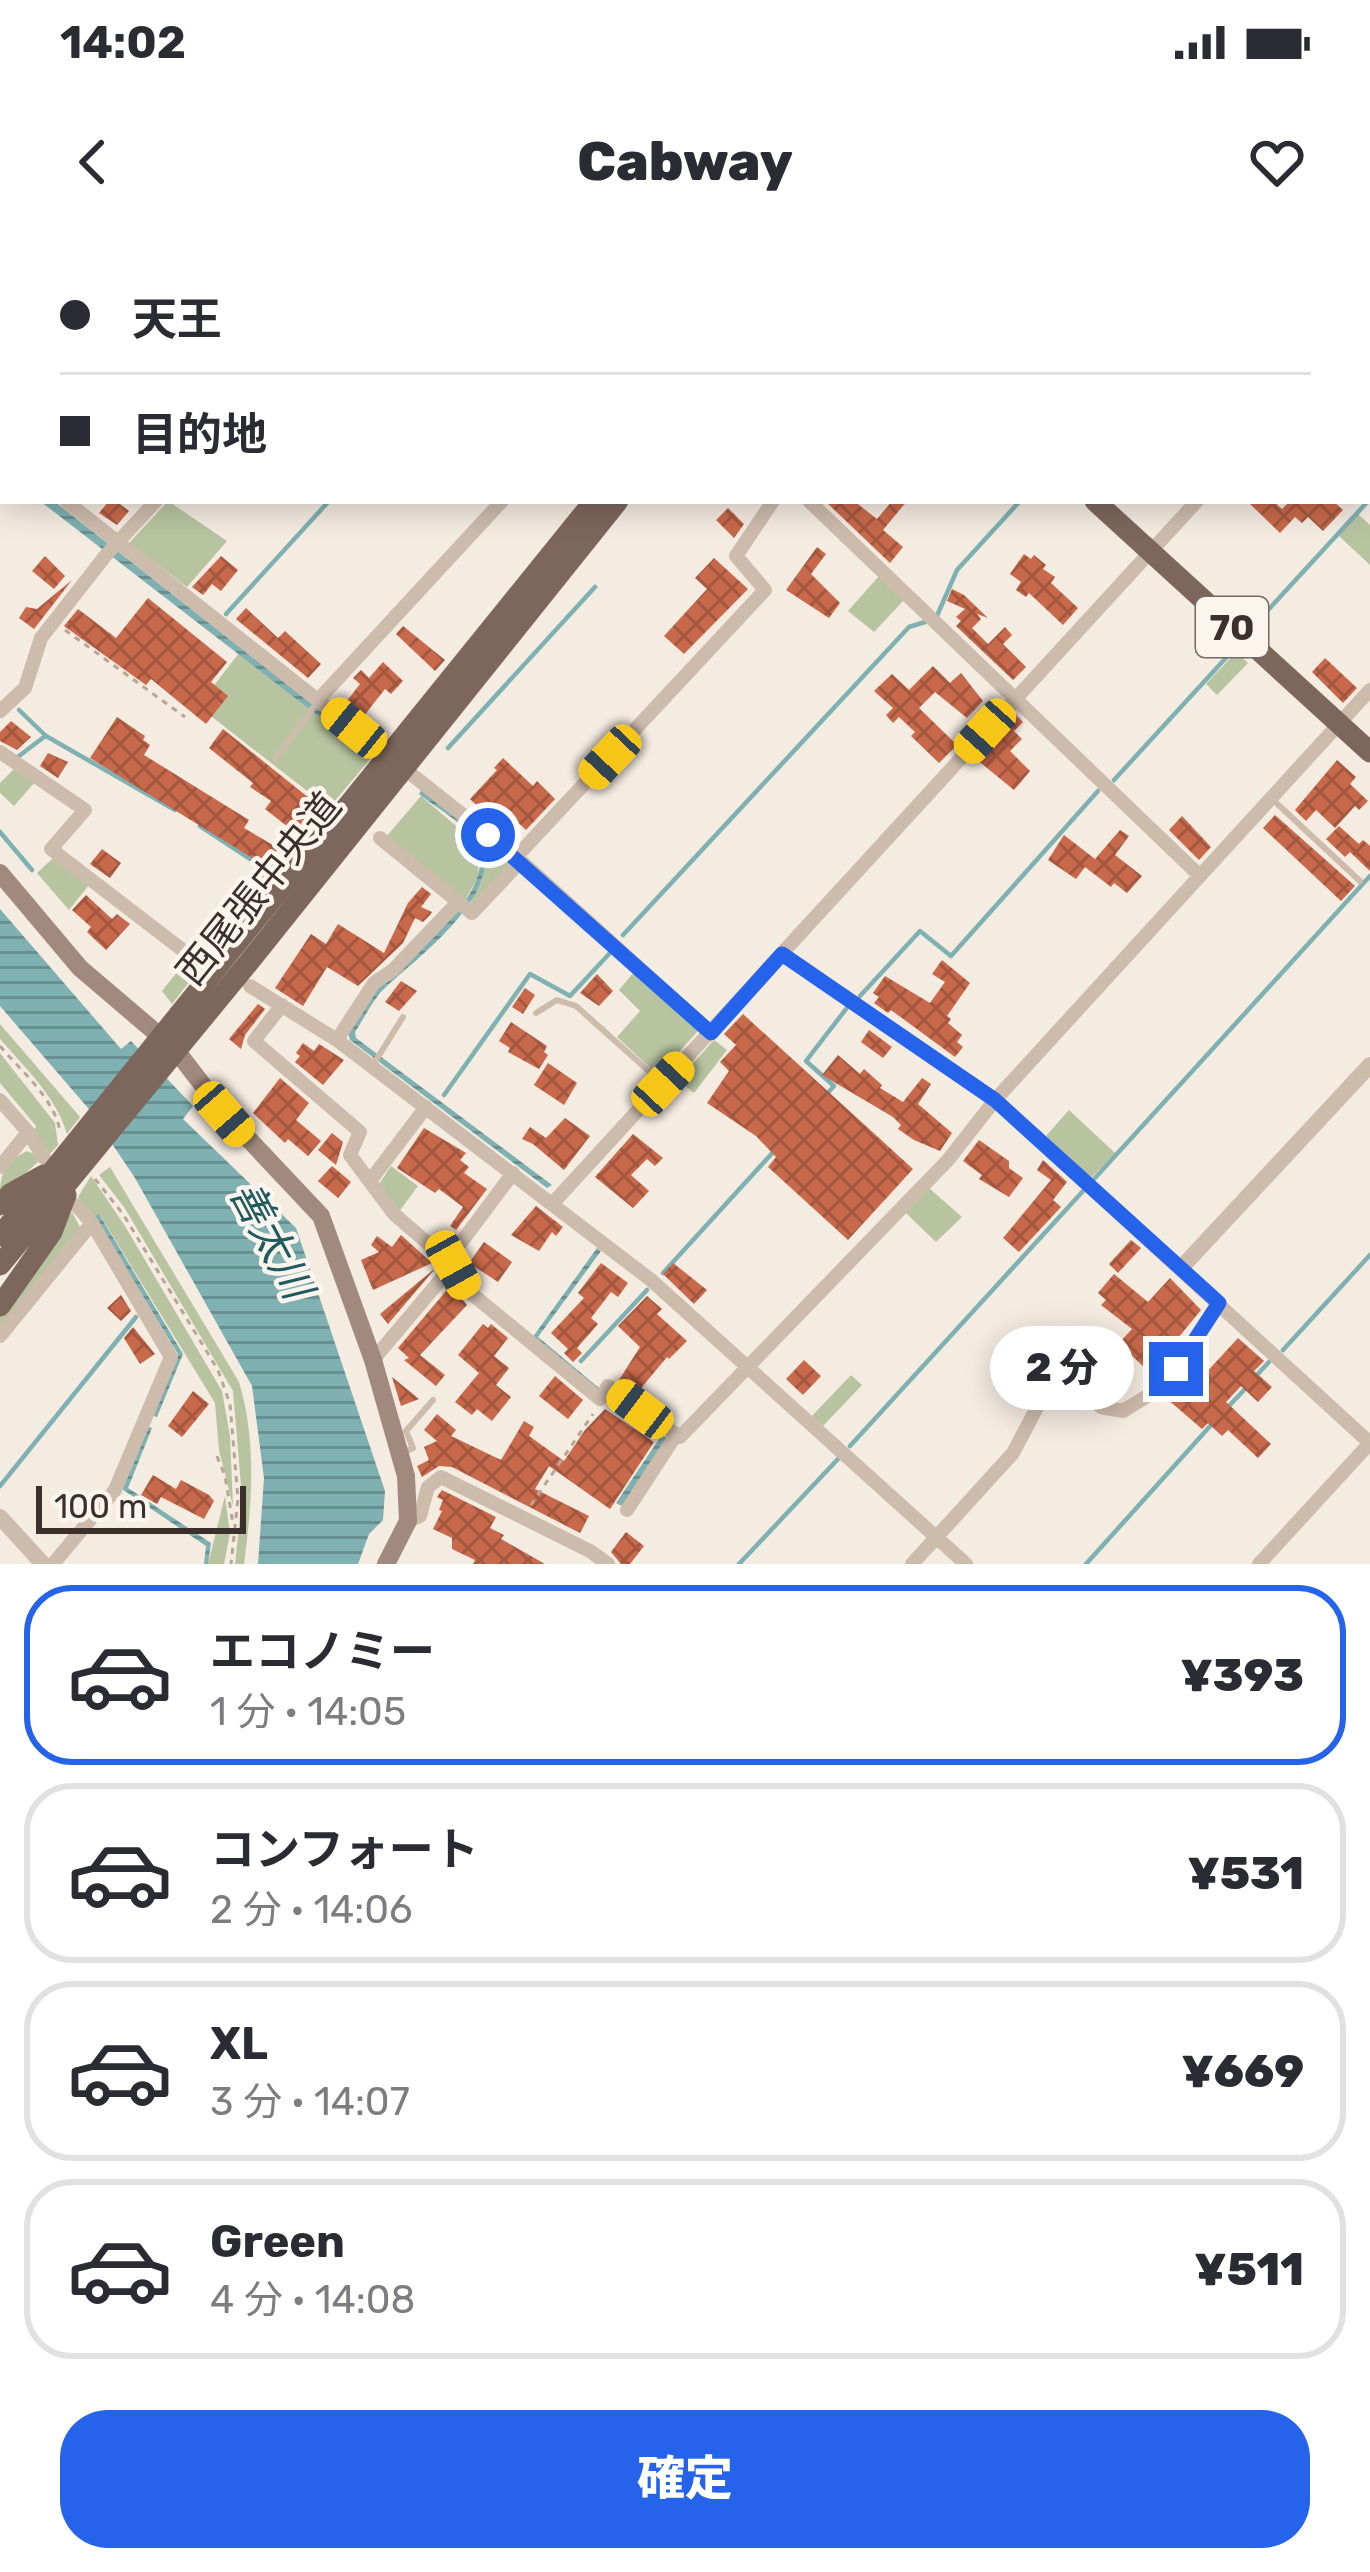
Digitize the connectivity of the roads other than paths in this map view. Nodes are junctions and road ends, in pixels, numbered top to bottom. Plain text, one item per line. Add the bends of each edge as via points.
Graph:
1 (69, 504) edge
2 (153, 504) edge
3 (499, 504) edge
4 (592, 504) edge
5 (615, 504) edge
6 (771, 504) edge
7 (811, 504) edge
8 (1098, 504) edge
9 (1194, 504) edge
10 (113, 548) junction
11 (1150, 552) junction
12 (1370, 691) edge
13 (1014, 699) junction
14 (2, 703) edge
15 (315, 704) junction
16 (1339, 725) junction
17 (0, 752) edge
18 (1370, 752) edge
19 (275, 759) dead end
20 (396, 761) junction
21 (1272, 800) junction
22 (380, 838) dead end
23 (519, 859) junction
24 (0, 873) edge
25 (1200, 876) junction
26 (1360, 881) dead end
27 (462, 905) junction
28 (782, 954) junction
29 (206, 964) dead end
30 (250, 986) dead end
31 (282, 1005) junction
32 (536, 1013) dead end
33 (403, 1017) dead end
34 (711, 1033) junction
35 (337, 1040) junction
36 (163, 1051) junction
37 (376, 1060) junction
38 (1370, 1065) edge
39 (663, 1084) junction
40 (0, 1100) edge
41 (995, 1100) junction
42 (426, 1107) junction
43 (28, 1132) junction
44 (72, 1157) junction
45 (0, 1166) edge
46 (513, 1173) junction
47 (370, 1181) junction
48 (553, 1203) junction
49 (0, 1204) edge
50 (76, 1205) dead end
51 (92, 1223) junction
52 (0, 1236) edge
53 (450, 1262) junction
54 (0, 1265) edge
55 (1182, 1267) junction
56 (1219, 1303) junction
57 (0, 1306) edge
58 (0, 1336) edge
59 (373, 1360) junction
60 (748, 1366) junction
61 (434, 1400) dead end
62 (676, 1435) junction
63 (1370, 1443) edge
64 (401, 1454) junction
65 (627, 1510) dead end
66 (1, 1520) edge
67 (408, 1521) junction
68 (936, 1537) junction
69 (43, 1564) edge
70 (53, 1564) edge
71 (386, 1564) edge
72 (608, 1564) edge
73 (912, 1564) edge
74 (966, 1564) edge
75 (1259, 1564) edge

1 - 10 street
2 - 10 street
3 - 15 street
4 - 20 main road, 西尾張中央道
5 - 20 main road, 西尾張中央道
6 - 23 street via 736,556 765,590
7 - 13 street
8 - 11 main road, 70
9 - 11 street
10 - 14 street via 41,638 25,688
10 - 15 street
11 - 13 street
11 - 16 main road, 70
12 - 16 street
13 - 25 street
13 - 28 street
15 - 19 lane
15 - 20 street
16 - 18 main road, 70
16 - 21 street
17 - 29 street via 85,810 51,849
20 - 23 street
20 - 36 main road, 西尾張中央道
21 - 25 street
21 - 26 lane
22 - 27 street
23 - 27 street via 472,913
23 - 34 street
24 - 36 main road
25 - 41 street
27 - 35 street via 374,982
28 - 34 street
28 - 41 street
30 - 31 street
31 - 35 street
31 - 47 street via 254,1040 360,1132 350,1155
32 - 39 lane via 557,1000 576,1006
33 - 37 lane
34 - 39 street
35 - 37 street
36 - 44 main road, 西尾張中央道
36 - 59 main road via 321,1216
37 - 42 street
38 - 55 street
39 - 48 street
40 - 43 street
41 - 55 street
41 - 60 street via 948,1160
42 - 46 street
42 - 47 street
43 - 44 street
43 - 45 street
44 - 49 main road
44 - 52 main road, 西尾張中央道
44 - 54 main road, 西尾張中央道
44 - 57 main road via 52,1232
46 - 48 street
46 - 53 street
47 - 53 street via 394,1214
48 - 60 street
50 - 51 street
51 - 58 street
51 - 70 street via 171,1357 115,1490
53 - 59 street
53 - 62 street via 467,1290 599,1399 608,1386
55 - 56 street
56 - 63 street
56 - 68 street via 1165,1385 1123,1411 1101,1407 1055,1372 1013,1453
59 - 64 main road
60 - 62 street via 686,1434
60 - 68 street
61 - 64 lane via 406,1430 413,1448
62 - 65 street
63 - 75 street
64 - 67 main road
66 - 69 street
67 - 71 main road
67 - 72 street via 420,1516 428,1487 441,1478
68 - 73 street
68 - 74 street

